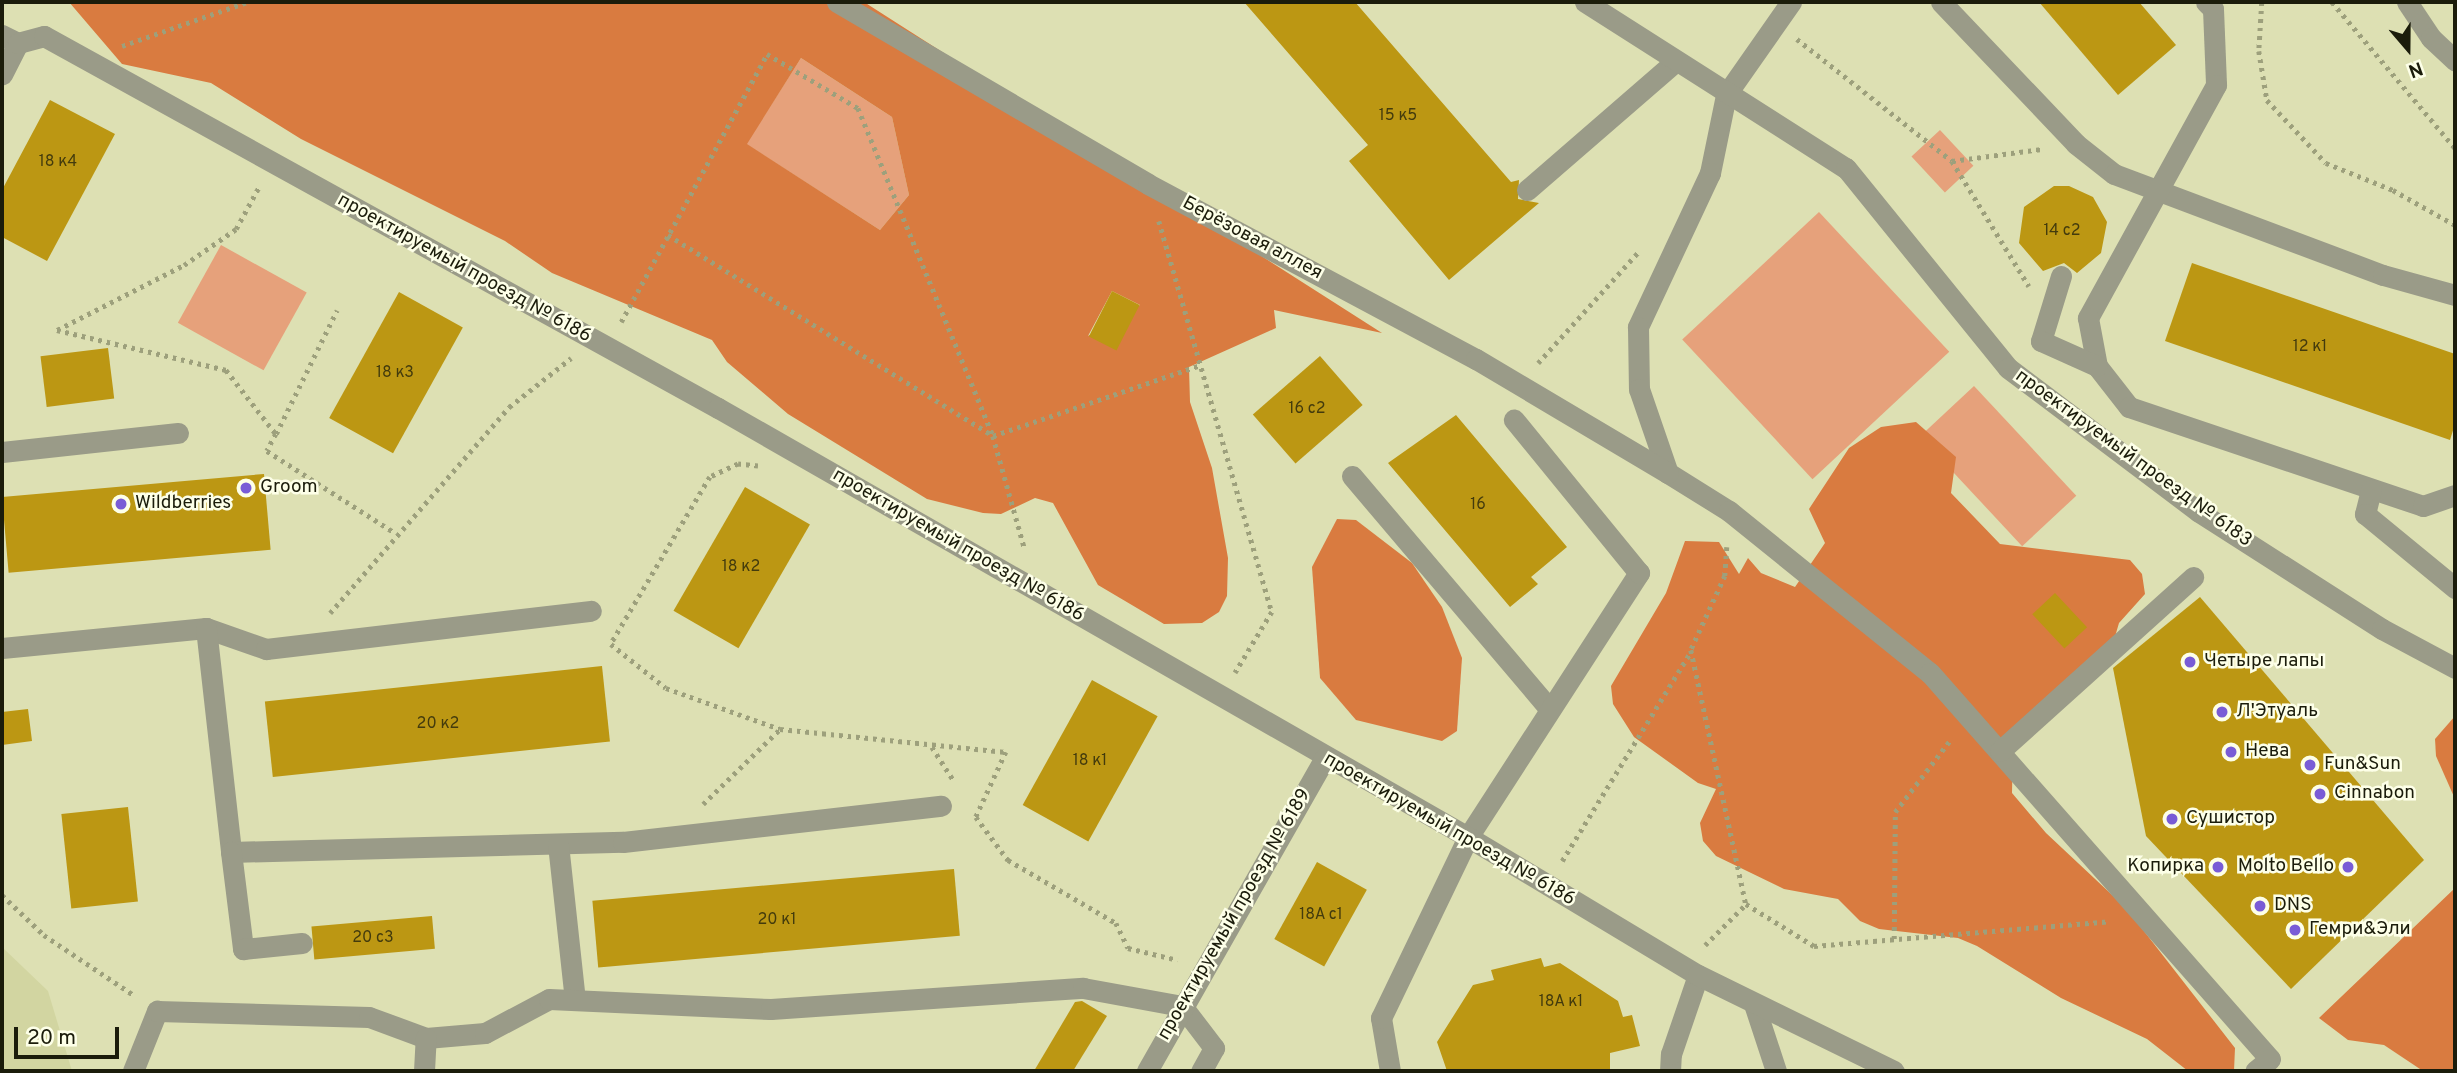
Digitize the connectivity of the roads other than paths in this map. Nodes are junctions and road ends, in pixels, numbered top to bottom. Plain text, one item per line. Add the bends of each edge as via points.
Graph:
1 (837, 2) edge
2 (1585, 2) edge
3 (1791, 2) edge
4 (1941, 2) edge
5 (2206, 2) edge
6 (2407, 2) edge
7 (10, 39) edge
8 (2455, 60) edge
9 (1676, 61) junction
10 (2, 74) edge
11 (1726, 95) junction
12 (1527, 190) dead end
13 (2159, 194) junction
14 (2061, 276) dead end
15 (2455, 295) edge
16 (2096, 366) junction
17 (1514, 420) dead end
18 (178, 433) dead end
19 (2, 452) edge
20 (1668, 473) junction
21 (1352, 476) dead end
22 (2371, 490) junction
23 (2455, 495) edge
24 (2193, 577) dead end
25 (2455, 588) edge
26 (591, 611) dead end
27 (206, 628) junction
28 (2, 648) edge
29 (2455, 668) edge
30 (1548, 707) junction
31 (2000, 751) junction
32 (1325, 758) junction
33 (941, 806) dead end
34 (1468, 837) junction
35 (558, 844) junction
36 (231, 852) junction
37 (302, 943) dead end
38 (1690, 971) junction
39 (575, 1000) junction
40 (1754, 1004) junction
41 (1182, 1006) junction
42 (426, 1038) junction
43 (133, 1071) edge
44 (424, 1071) edge
45 (1147, 1071) edge
46 (1201, 1071) edge
47 (1390, 1071) edge
48 (1670, 1071) edge
49 (1776, 1071) edge
50 (1894, 1071) edge
51 (2255, 1071) edge

1 - 20 street, Берёзовая аллея via 1148,184 1519,385
2 - 9 street, проектируемый проезд № 6183
3 - 11 street
4 - 13 street via 2076,144 2114,174
5 - 13 street via 2213,9 2216,85
6 - 8 street via 2431,38
7 - 10 street
7 - 32 street, проектируемый проезд № 6186 via 44,36 1036,589
9 - 11 street, проектируемый проезд № 6183
9 - 12 street
11 - 20 street via 1710,173 1637,327 1639,389
11 - 29 street, проектируемый проезд № 6183 via 1846,168 2008,368 2199,512 2382,629
13 - 15 street via 2384,275
13 - 16 street via 2088,318
14 - 16 street via 2041,341
16 - 22 street via 2129,407
17 - 30 street via 1639,573
18 - 19 street
20 - 31 street, Берёзовая аллея via 1729,511 1930,673
21 - 30 street
22 - 23 street via 2423,506
22 - 25 street via 2365,514
24 - 31 street
26 - 27 street via 266,649
27 - 28 street
27 - 36 street
30 - 34 street
31 - 51 street, Берёзовая аллея via 2270,1059
32 - 34 street, проектируемый проезд № 6186
32 - 41 street, проектируемый проезд № 6189
33 - 35 street via 667,837
34 - 38 street, проектируемый проезд № 6186
34 - 47 street via 1381,1018
35 - 36 street
35 - 39 street
36 - 37 street via 243,949
38 - 40 street, проектируемый проезд № 6186
38 - 48 street
39 - 41 street via 771,1009 1083,988
39 - 42 street via 549,999 485,1033
40 - 49 street
40 - 50 street, проектируемый проезд № 6186
41 - 45 street, проектируемый проезд № 6189
41 - 46 street via 1214,1048
42 - 43 street via 369,1017 157,1011
42 - 44 street

